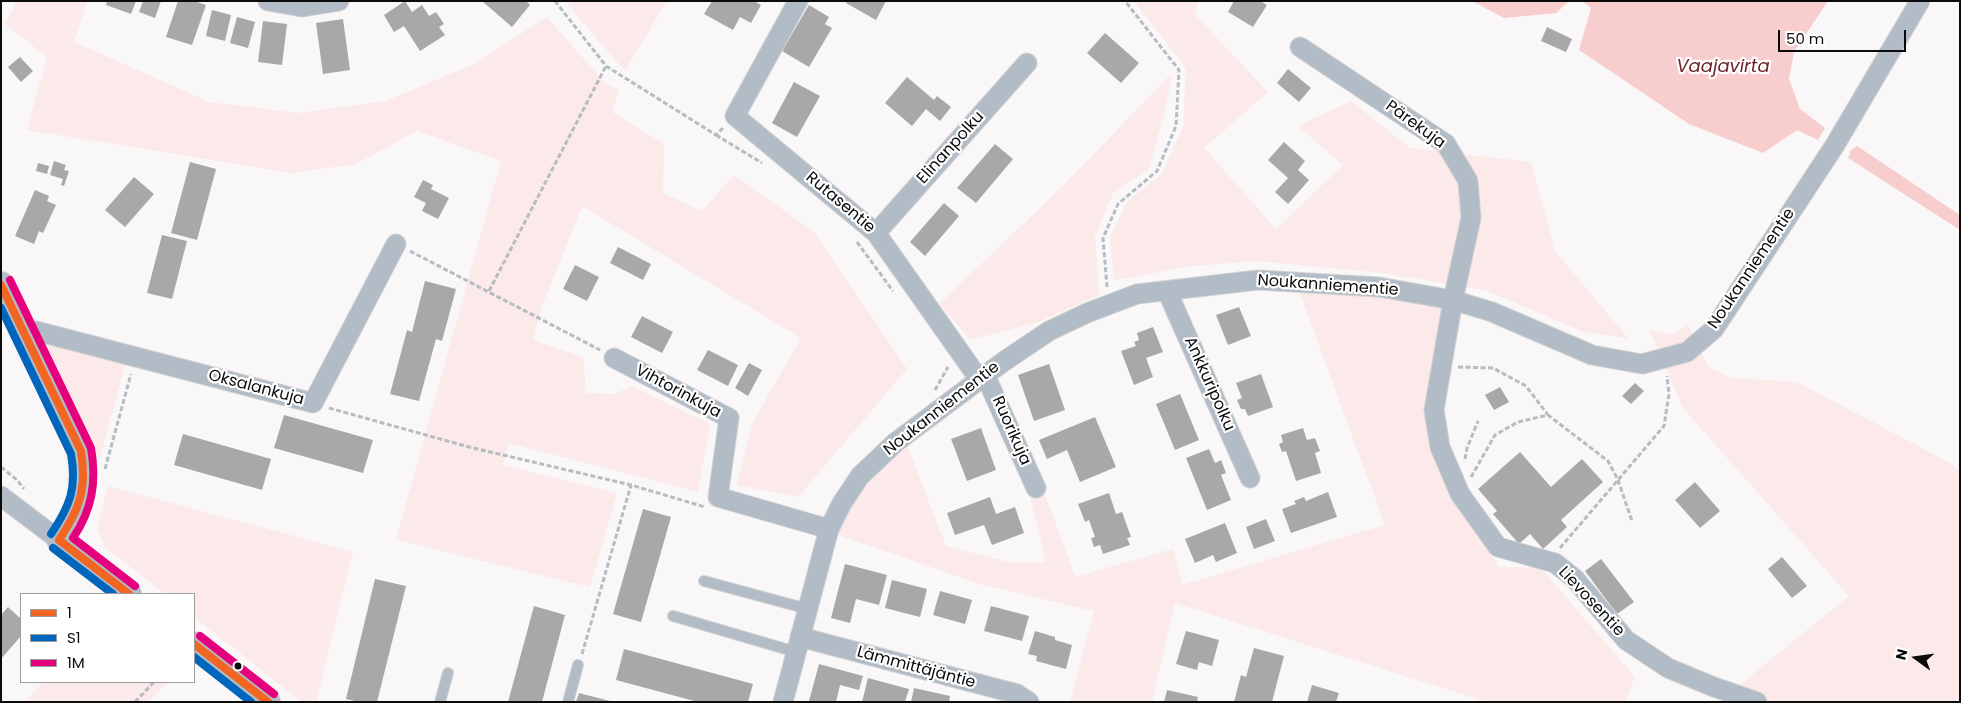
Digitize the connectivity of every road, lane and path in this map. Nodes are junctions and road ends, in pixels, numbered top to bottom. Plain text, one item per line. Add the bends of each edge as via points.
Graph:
1 (268, 1) edge
2 (339, 1) edge
3 (556, 1) edge
4 (798, 1) edge
5 (1125, 1) edge
6 (1920, 1) edge
7 (1300, 47) dead end
8 (1027, 63) dead end
9 (606, 66) junction
10 (735, 116) junction
11 (716, 135) junction
12 (764, 165) dead end
13 (876, 233) junction
14 (854, 239) dead end
15 (396, 244) joint
16 (1, 284) edge
17 (489, 291) junction
18 (1167, 291) junction
19 (894, 292) dead end
20 (1453, 300) junction
21 (1109, 305) junction
22 (26, 335) junction
23 (136, 357) junction
24 (614, 358) joint
25 (1664, 358) junction
26 (943, 361) dead end
27 (1441, 367) junction
28 (982, 377) junction
29 (931, 396) dead end
30 (313, 403) junction
31 (1548, 415) junction
32 (1478, 421) dead end
33 (103, 477) dead end
34 (1250, 478) dead end
35 (1618, 480) junction
36 (631, 484) junction
37 (1036, 488) dead end
38 (662, 494) dead end
39 (1460, 494) junction
40 (1, 496) edge
41 (1632, 522) dead end
42 (829, 529) junction
43 (60, 540) junction
44 (1555, 563) junction
45 (704, 581) dead end
46 (128, 593) edge
47 (808, 609) junction
48 (673, 616) dead end
49 (798, 644) junction
50 (195, 645) edge
51 (578, 665) joint
52 (448, 673) dead end
53 (153, 683) edge
54 (135, 702) edge
55 (268, 702) edge
56 (440, 702) edge
57 (568, 702) edge
58 (783, 702) edge
59 (1029, 702) edge
60 (1757, 702) edge

1 - 2 street via 302,7
3 - 9 path
4 - 10 street
5 - 21 path via 1179,70 1176,126 1157,171 1118,204 1103,238
6 - 25 street, Noukanniementie via 1835,145 1714,329 1687,352
7 - 20 street, Pärekuja via 1446,144 1468,180 1470,218
8 - 13 street, Elinanpolku
9 - 11 path
9 - 17 path
10 - 11 path
10 - 13 street, Rutasentie
11 - 12 path
13 - 28 street, Rutasentie
14 - 19 path
15 - 17 path
15 - 30 street, Oksalankuja
16 - 22 street
17 - 24 path
18 - 20 street, Noukanniementie via 1258,280 1379,287
18 - 21 street, Noukanniementie via 1137,294
18 - 34 street, Ankkuripolku
20 - 25 street, Noukanniementie via 1492,312 1592,355 1642,364
20 - 27 street, Lievosentie
21 - 28 street, Noukanniementie via 1049,331
22 - 23 street, Oksalankuja via 36,332
22 - 43 street via 80,451 84,468 81,504
23 - 30 street, Oksalankuja
23 - 33 path
24 - 42 street, Vihtorinkuja via 729,418 718,497
25 - 35 path via 1669,394 1664,426
26 - 29 path via 949,368
27 - 31 path via 1493,368 1526,386
27 - 39 street, Lievosentie via 1434,410 1440,448
28 - 37 street, Ruorikuja
28 - 42 street, Noukanniementie via 896,442 860,476
30 - 36 path via 469,447
31 - 35 path via 1608,460
31 - 39 path via 1518,422 1495,435
32 - 39 path via 1467,448
35 - 41 path
35 - 44 path via 1562,544
36 - 38 path
36 - 51 path
39 - 44 street, Lievosentie via 1498,547
40 - 43 street
42 - 47 street, Noukanniementie
43 - 46 street
44 - 60 street, Lievosentie via 1574,579 1626,640 1668,668
45 - 47 lane
47 - 49 street, Noukanniementie
48 - 49 lane
49 - 58 street, Noukanniementie
49 - 59 street, Lämmittäjäntie via 1017,694
50 - 55 street
51 - 57 lane
52 - 56 lane
53 - 54 path

